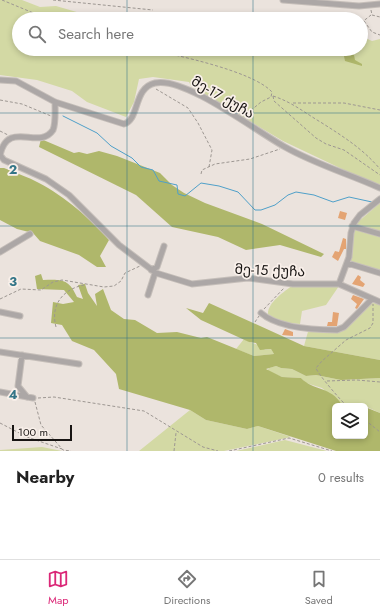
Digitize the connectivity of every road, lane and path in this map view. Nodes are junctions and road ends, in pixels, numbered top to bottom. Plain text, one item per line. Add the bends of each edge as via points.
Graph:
1 (2, 0) edge
2 (53, 0) edge
3 (283, 0) edge
4 (380, 4) edge
5 (371, 6) junction
6 (153, 10) dead end
7 (31, 12) edge
8 (372, 14) junction
9 (380, 17) edge
10 (368, 18) edge
11 (368, 26) edge
12 (380, 35) edge
13 (176, 56) edge
14 (0, 80) edge
15 (150, 85) junction
16 (273, 96) junction
17 (0, 100) edge
18 (55, 102) junction
19 (292, 103) junction
20 (380, 110) edge
21 (226, 112) junction
22 (54, 116) junction
23 (0, 132) edge
24 (12, 137) junction
25 (285, 148) junction
26 (209, 167) junction
27 (380, 169) edge
28 (201, 174) dead end
29 (380, 176) edge
30 (380, 188) edge
31 (380, 199) edge
32 (352, 226) junction
33 (30, 234) dead end
34 (380, 234) edge
35 (164, 246) dead end
36 (0, 252) edge
37 (347, 263) junction
38 (146, 266) junction
39 (153, 271) junction
40 (380, 273) edge
41 (87, 284) junction
42 (288, 284) junction
43 (339, 284) junction
44 (148, 295) dead end
45 (372, 298) junction
46 (0, 299) edge
47 (380, 302) edge
48 (0, 312) edge
49 (261, 313) junction
50 (20, 316) dead end
51 (254, 322) dead end
52 (56, 327) dead end
53 (0, 352) edge
54 (22, 355) junction
55 (79, 364) dead end
56 (327, 381) junction
57 (380, 382) edge
58 (0, 392) edge
59 (26, 397) junction
60 (33, 398) junction
61 (344, 403) edge
62 (368, 422) edge
63 (0, 423) edge
64 (176, 432) junction
65 (380, 432) edge
66 (63, 450) junction
67 (71, 451) edge
68 (174, 451) edge
69 (218, 451) edge
70 (230, 451) edge
71 (332, 451) edge

1 - 7 path
2 - 6 path
3 - 5 street
4 - 5 street
5 - 8 path
8 - 9 path
8 - 10 path
11 - 12 path via 372,32
13 - 16 path via 248,77 263,84
14 - 18 street via 24,84
15 - 18 street via 142,91 131,119 124,124
15 - 21 street, მე-17 ქუჩა via 163,82 176,84 209,100
15 - 26 path via 188,108 212,150
16 - 19 path
16 - 21 path via 249,112
16 - 29 path via 274,101 316,138 344,150
17 - 22 path via 22,104
18 - 22 street
19 - 20 path via 344,103
19 - 27 path via 351,141
21 - 25 street, მე-17 ქუჩა
22 - 24 street via 53,129 48,135 39,138
23 - 24 path
24 - 38 street, მე-15 ქუჩა via 2,149 0,155 4,160 46,179 69,195 119,245
25 - 26 path via 250,159 226,161
25 - 30 street, მე-17 ქუჩა
26 - 28 path via 202,170
31 - 32 street via 360,215
32 - 34 street
32 - 37 street
33 - 36 street
35 - 39 street via 157,267
37 - 40 street
37 - 43 street
38 - 39 street, მე-15 ქუჩა
38 - 41 path via 125,272 121,281 114,286
39 - 42 street, მე-15 ქუჩა via 192,284 248,278
39 - 44 street
41 - 46 path via 62,280 53,282 41,290 21,289
41 - 52 path via 70,290 61,299 53,314
42 - 43 street, მე-15 ქუჩა
42 - 49 path
43 - 45 street
45 - 47 street
45 - 49 street via 344,327 337,330 282,324
45 - 56 path via 373,323 370,328 346,340 316,368 318,374
48 - 50 street
49 - 51 path
53 - 54 street
54 - 55 street
54 - 59 street via 18,386
56 - 57 path
56 - 61 path
58 - 59 street
59 - 60 street
60 - 64 path via 54,396 144,411
60 - 66 path via 41,425
62 - 65 path
63 - 66 path via 26,437
64 - 68 path
64 - 69 path via 203,447
66 - 67 path
70 - 71 path via 289,438

